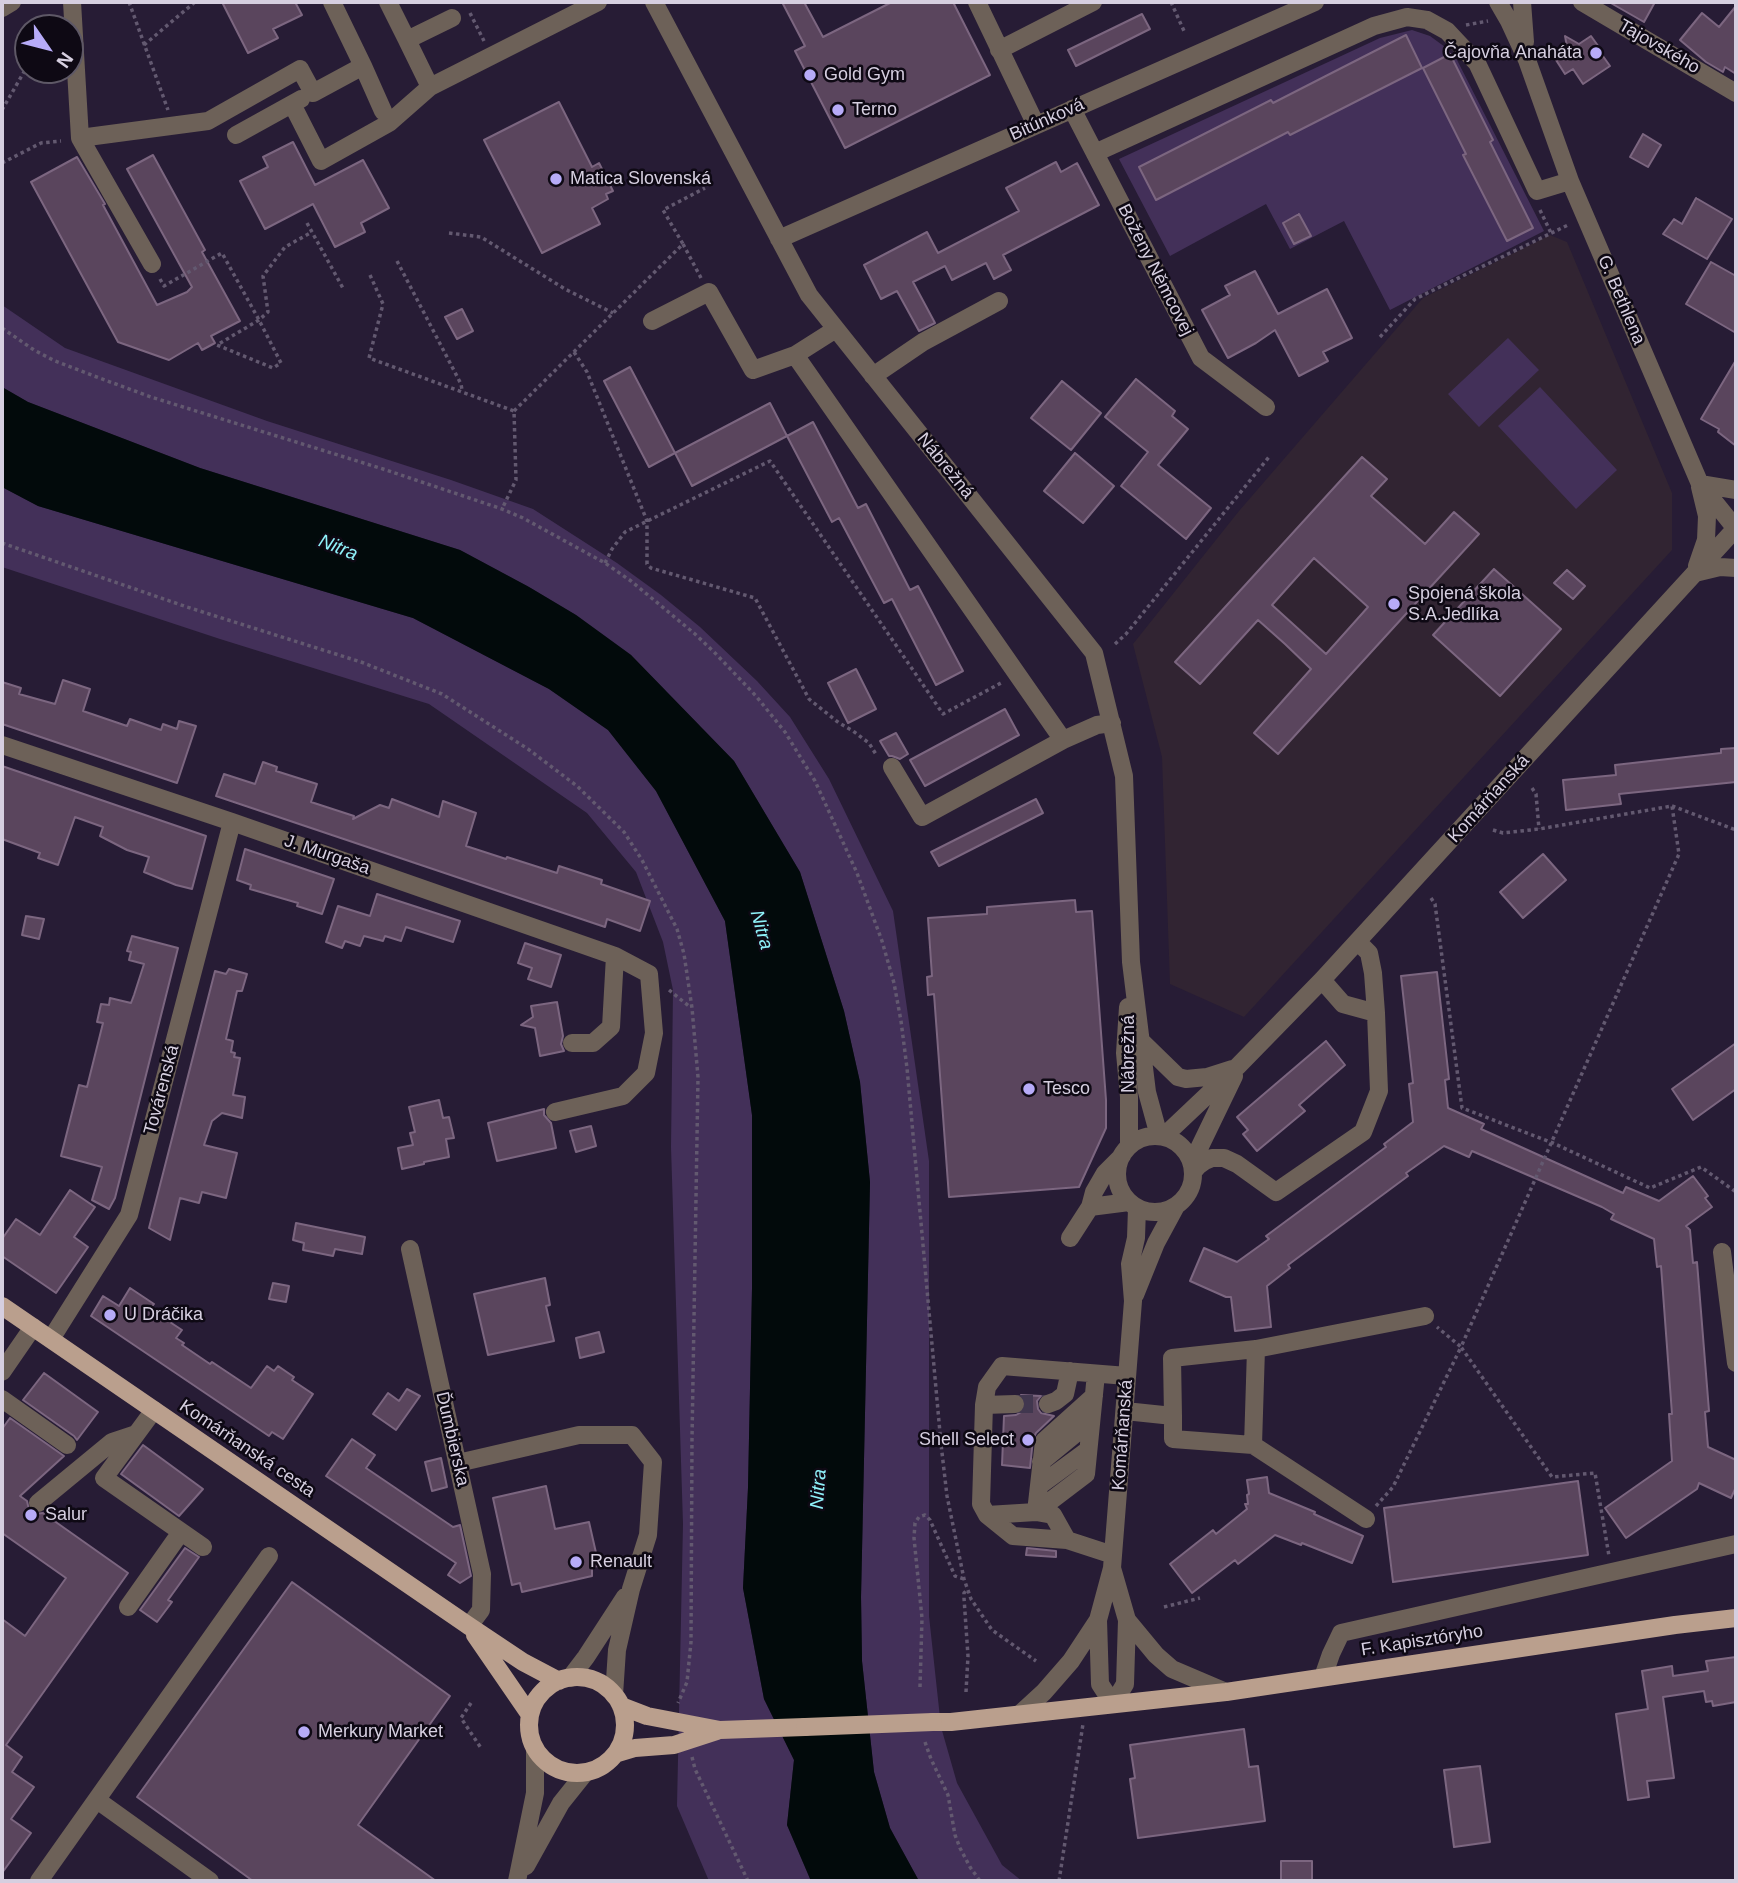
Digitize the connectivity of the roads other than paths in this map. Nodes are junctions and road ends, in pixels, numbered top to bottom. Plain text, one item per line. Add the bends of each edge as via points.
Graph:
1 (12, 2) edge
2 (72, 2) edge
3 (332, 2) edge
4 (388, 2) edge
5 (598, 2) edge
6 (654, 2) edge
7 (977, 2) edge
8 (1094, 2) edge
9 (1315, 2) edge
10 (1498, 2) edge
11 (1522, 2) edge
12 (1581, 2) edge
13 (2, 8) edge
14 (452, 18) dead end
15 (407, 40) junction
16 (999, 50) junction
17 (1527, 60) junction
18 (363, 66) junction
19 (430, 87) junction
20 (313, 93) junction
21 (1736, 93) edge
22 (292, 104) junction
23 (1072, 109) junction
24 (383, 111) dead end
25 (1036, 125) junction
26 (236, 135) dead end
27 (80, 138) junction
28 (1095, 153) junction
29 (1570, 181) junction
30 (779, 239) junction
31 (152, 264) road end
32 (999, 301) dead end
33 (652, 321) dead end
34 (836, 329) junction
35 (794, 355) junction
36 (873, 376) junction
37 (1266, 407) dead end
38 (1700, 484) junction
39 (1736, 490) edge
40 (1736, 529) edge
41 (1736, 568) edge
42 (1695, 573) junction
43 (1112, 723) junction
44 (1063, 740) junction
45 (2, 745) edge
46 (892, 767) road end
47 (232, 822) junction
48 (1358, 942) junction
49 (615, 956) junction
50 (1131, 962) junction
51 (1322, 980) junction
52 (1376, 1013) junction
53 (1140, 1040) junction
54 (572, 1043) dead end
55 (1238, 1066) junction
56 (555, 1112) dead end
57 (1161, 1136) junction
58 (1125, 1151) junction
59 (1193, 1168) junction
60 (1133, 1205) junction
61 (1176, 1206) junction
62 (1090, 1207) junction
63 (1070, 1238) dead end
64 (410, 1249) dead end
65 (1722, 1252) dead end
66 (1133, 1301) junction
67 (2, 1306) edge
68 (1425, 1316) road end
69 (33, 1328) junction
70 (51, 1339) junction
71 (1256, 1349) junction
72 (1736, 1363) edge
73 (1070, 1371) junction
74 (2, 1372) edge
75 (1096, 1374) junction
76 (1127, 1376) junction
77 (1094, 1396) junction
78 (2, 1399) edge
79 (1048, 1404) dead end
80 (984, 1405) junction
81 (1014, 1405) tunnel mouth
82 (154, 1410) junction
83 (1125, 1411) junction
84 (1173, 1416) junction
85 (1091, 1420) junction
86 (136, 1434) junction
87 (1253, 1445) junction
88 (67, 1446) dead end
89 (1088, 1450) junction
90 (1041, 1462) junction
91 (458, 1463) junction
92 (1039, 1486) junction
93 (38, 1503) dead end
94 (1036, 1512) junction
95 (987, 1515) junction
96 (1366, 1518) road end
97 (181, 1532) junction
98 (1067, 1540) junction
99 (1736, 1544) edge
100 (203, 1547) dead end
101 (269, 1556) dead end
102 (1113, 1562) junction
103 (631, 1589) junction
104 (128, 1607) dead end
105 (1736, 1618) edge
106 (1098, 1620) junction
107 (1127, 1620) junction
108 (469, 1626) junction
109 (1324, 1677) junction
110 (564, 1679) junction
111 (1227, 1692) junction
112 (617, 1700) junction
113 (1113, 1704) junction
114 (530, 1714) junction
115 (1020, 1714) junction
116 (720, 1730) junction
117 (536, 1750) junction
118 (615, 1754) junction
119 (585, 1773) junction
120 (97, 1800) junction
121 (39, 1881) edge
122 (210, 1881) edge
123 (517, 1881) edge

1 - 13 street
2 - 27 street
3 - 18 street
4 - 15 street
5 - 19 street
6 - 30 street, Nábrežná
7 - 16 street
8 - 16 street
9 - 23 street, Bitúnková
10 - 17 street, G. Bethlena
11 - 17 street, G. Bethlena
12 - 21 street, Tajovského
14 - 15 street
15 - 19 street
16 - 25 street
17 - 29 street, G. Bethlena
18 - 20 street
18 - 24 street
19 - 22 street via 390,123 321,161
20 - 22 street
20 - 27 street via 300,69 208,121
22 - 26 street
23 - 25 street, Bitúnková
23 - 28 street, Boženy Němcovej
25 - 30 street, Bitúnková
27 - 31 street
28 - 29 street via 1374,26 1407,17 1427,20 1447,31 1477,63 1537,191
28 - 37 street, Boženy Němcovej via 1201,358
29 - 38 street, G. Bethlena
30 - 34 street, Nábrežná via 809,295
32 - 36 street via 923,342
33 - 35 street via 709,292 753,370
34 - 35 street
34 - 36 street, Nábrežná
35 - 44 street
36 - 43 street, Nábrežná via 1094,653
38 - 39 street
38 - 40 street, G. Bethlena
38 - 42 street via 1707,516 1706,540
40 - 42 street, Komárňanská
41 - 42 street
42 - 48 street, Komárňanská
43 - 44 street
43 - 50 street, Nábrežná via 1124,776
44 - 46 street via 922,817
45 - 47 street, J. Murgaša
47 - 49 street, J. Murgaša
47 - 70 street, Továrenská via 129,1216
48 - 51 street, Komárňanská
48 - 52 street via 1368,953
49 - 54 street via 611,1027 593,1042
49 - 56 street, J. Murgaša via 649,974 654,1033 646,1073 622,1096
50 - 53 street, Nábrežná
50 - 58 street, Nábrežná
51 - 52 street via 1343,1004
51 - 55 street, Komárňanská
52 - 59 street via 1379,1091 1363,1132 1276,1192 1224,1158 1212,1158
53 - 55 street via 1178,1077 1208,1077
53 - 57 street, Nábrežná via 1147,1092
55 - 57 street, Komárňanská
55 - 59 street, Komárňanská
57 - 58 street, Komárňanská via 1138,1140
57 - 59 street via 1181,1146
58 - 60 street, Komárňanská via 1117,1168 1118,1180 1121,1192
58 - 62 street via 1105,1173
59 - 61 street, Komárňanská via 1189,1192
60 - 61 street via 1157,1213
60 - 62 street
60 - 66 street, Komárňanská
61 - 66 street, Komárňanská
62 - 63 street
64 - 91 street, Ďumbierska
65 - 72 street
66 - 76 street, Komárňanská
67 - 69 main road, Komárňanská cesta
68 - 71 street
69 - 70 main road, Komárňanská cesta
69 - 74 street
70 - 82 main road, Komárňanská cesta
71 - 84 street via 1172,1358
71 - 87 street
73 - 75 street
73 - 79 street via 1065,1394
73 - 80 street via 1002,1366 987,1387
75 - 76 street
75 - 77 street
76 - 83 street, Komárňanská
77 - 85 street
77 - 90 street via 1044,1441
78 - 88 street
80 - 81 street
80 - 95 street via 981,1504
82 - 86 street
82 - 108 main road, Komárňanská cesta
83 - 84 street
83 - 102 street, Komárňanská
84 - 87 street via 1174,1439
85 - 89 street
85 - 90 street
86 - 93 street via 112,1442
86 - 97 street via 104,1478
87 - 96 street
89 - 92 street
89 - 94 street via 1086,1474
90 - 92 street
91 - 103 street via 579,1435 632,1435 653,1462 648,1535
91 - 108 street, Ďumbierska via 482,1574 481,1610
92 - 94 street
94 - 95 street
94 - 98 street via 1053,1515
95 - 98 street via 1013,1536
97 - 100 street
97 - 104 street
98 - 102 street
99 - 109 street via 1341,1633
101 - 120 street
102 - 106 street
102 - 107 street
103 - 110 street via 586,1657
103 - 112 street via 617,1650
105 - 109 main road, F. Kapisztóryho
106 - 113 street via 1100,1684
106 - 115 street via 1071,1661
107 - 111 street via 1172,1669
107 - 113 street via 1125,1684
108 - 110 main road, Komárňanská cesta via 523,1662
108 - 114 main road, Komárňanská cesta
109 - 111 main road, F. Kapisztóryho
110 - 112 main road via 594,1681
110 - 114 main road via 543,1691
111 - 113 main road, F. Kapisztóryho
112 - 116 main road via 647,1716
112 - 118 main road via 625,1722
113 - 115 main road, F. Kapisztóryho
114 - 117 main road
115 - 116 main road, F. Kapisztóryho, bridge via 951,1722
116 - 118 main road via 674,1745
117 - 119 main road via 557,1769
117 - 123 street via 536,1793
118 - 119 main road
119 - 123 street via 561,1803
120 - 121 street
120 - 122 street

